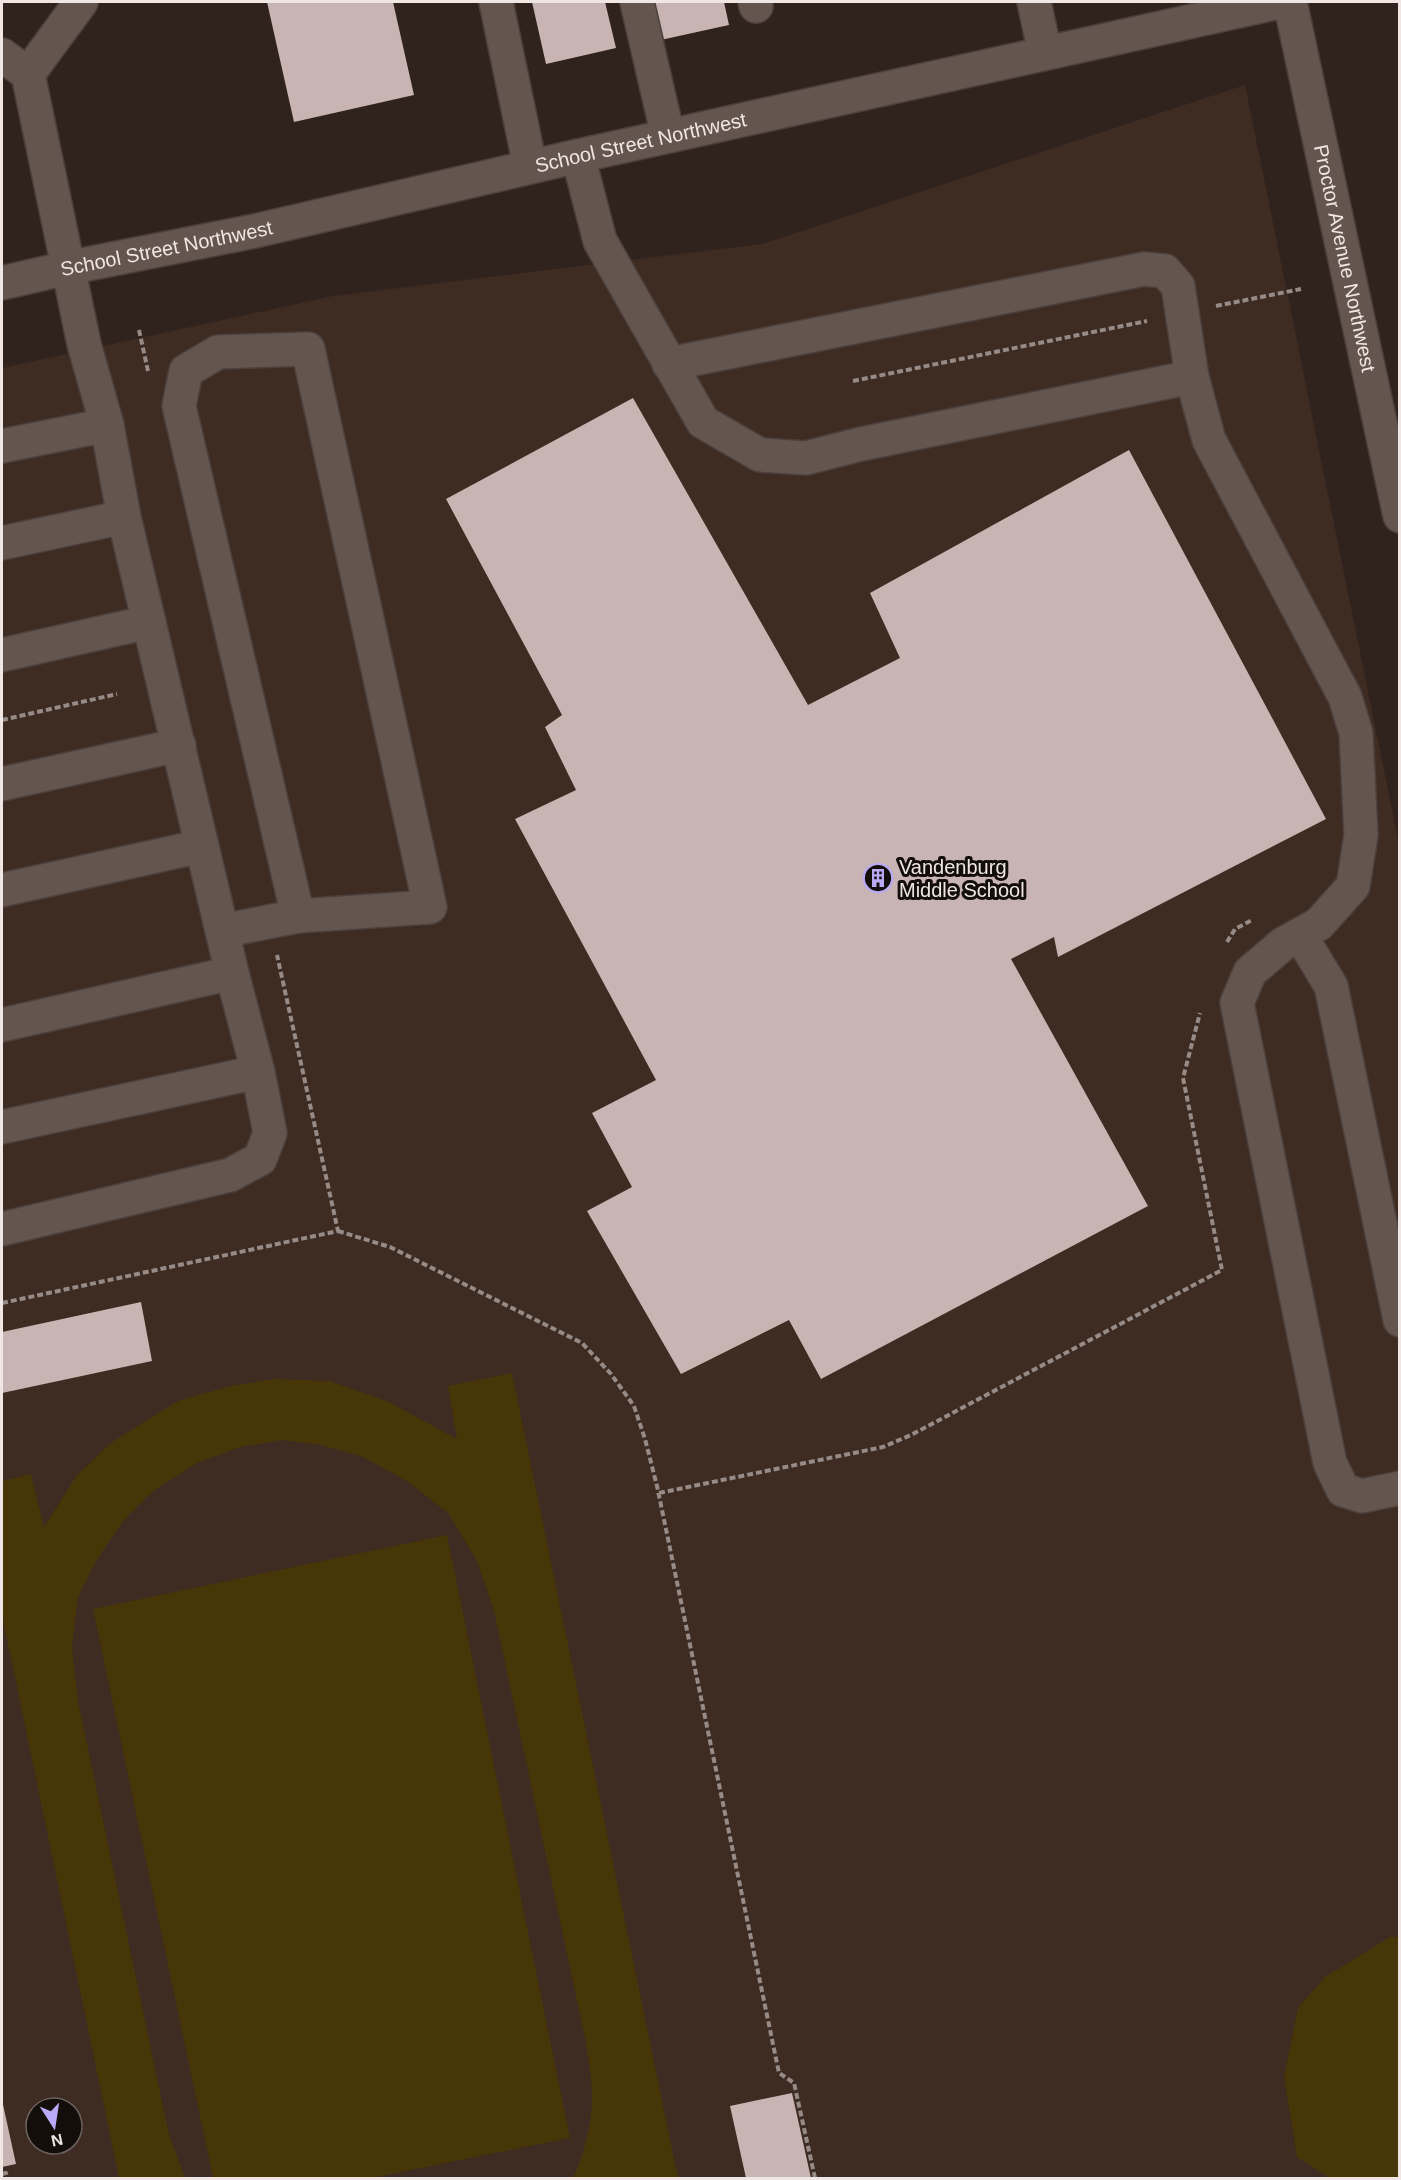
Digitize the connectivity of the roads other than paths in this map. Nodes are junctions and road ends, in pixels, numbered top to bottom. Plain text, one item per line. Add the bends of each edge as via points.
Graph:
1 (81, 2) edge
2 (496, 2) edge
3 (637, 2) edge
4 (1034, 2) edge
5 (1279, 2) edge
6 (1290, 2) edge
7 (1045, 53) junction
8 (2, 55) edge
9 (28, 74) junction
10 (668, 136) junction
11 (578, 156) junction
12 (531, 166) junction
13 (67, 268) junction
14 (2, 283) edge
15 (669, 364) junction
16 (1192, 377) junction
17 (107, 424) junction
18 (2, 446) edge
19 (1400, 516) edge
20 (124, 517) junction
21 (2, 543) edge
22 (149, 622) junction
23 (2, 655) edge
24 (178, 746) junction
25 (2, 784) edge
26 (202, 846) junction
27 (2, 890) edge
28 (298, 916) junction
29 (222, 931) junction
30 (1300, 935) junction
31 (232, 973) junction
32 (2, 1025) edge
33 (258, 1072) junction
34 (2, 1127) edge
35 (2, 1229) edge
36 (1400, 1320) edge
37 (1400, 1488) edge

1 - 9 street
2 - 12 street
3 - 10 street
4 - 7 street
5 - 7 street, School Street Northwest
6 - 19 street, Proctor Avenue Northwest
7 - 10 street, School Street Northwest
8 - 9 street
9 - 13 street
10 - 11 street, School Street Northwest
11 - 12 street, School Street Northwest
11 - 15 street via 600,241
12 - 13 street, School Street Northwest via 255,231
13 - 14 street, School Street Northwest
13 - 17 street
15 - 16 street via 703,422 760,455 806,458
15 - 16 street via 1144,269 1165,271 1178,286
16 - 30 street via 1209,440 1345,697 1356,733 1361,835 1353,886 1319,924
17 - 18 street
17 - 20 street
20 - 21 street
20 - 22 street
22 - 23 street
22 - 24 street
24 - 25 street
24 - 26 street
26 - 27 street
26 - 29 street
28 - 28 street via 430,907 308,349 218,352 186,372 179,406
28 - 29 street
29 - 31 street
30 - 36 street via 1331,986
30 - 37 street via 1250,972 1237,1003 1330,1463 1343,1490 1362,1496
31 - 32 street
31 - 33 street
33 - 34 street
33 - 35 street via 270,1133 260,1158 230,1175

